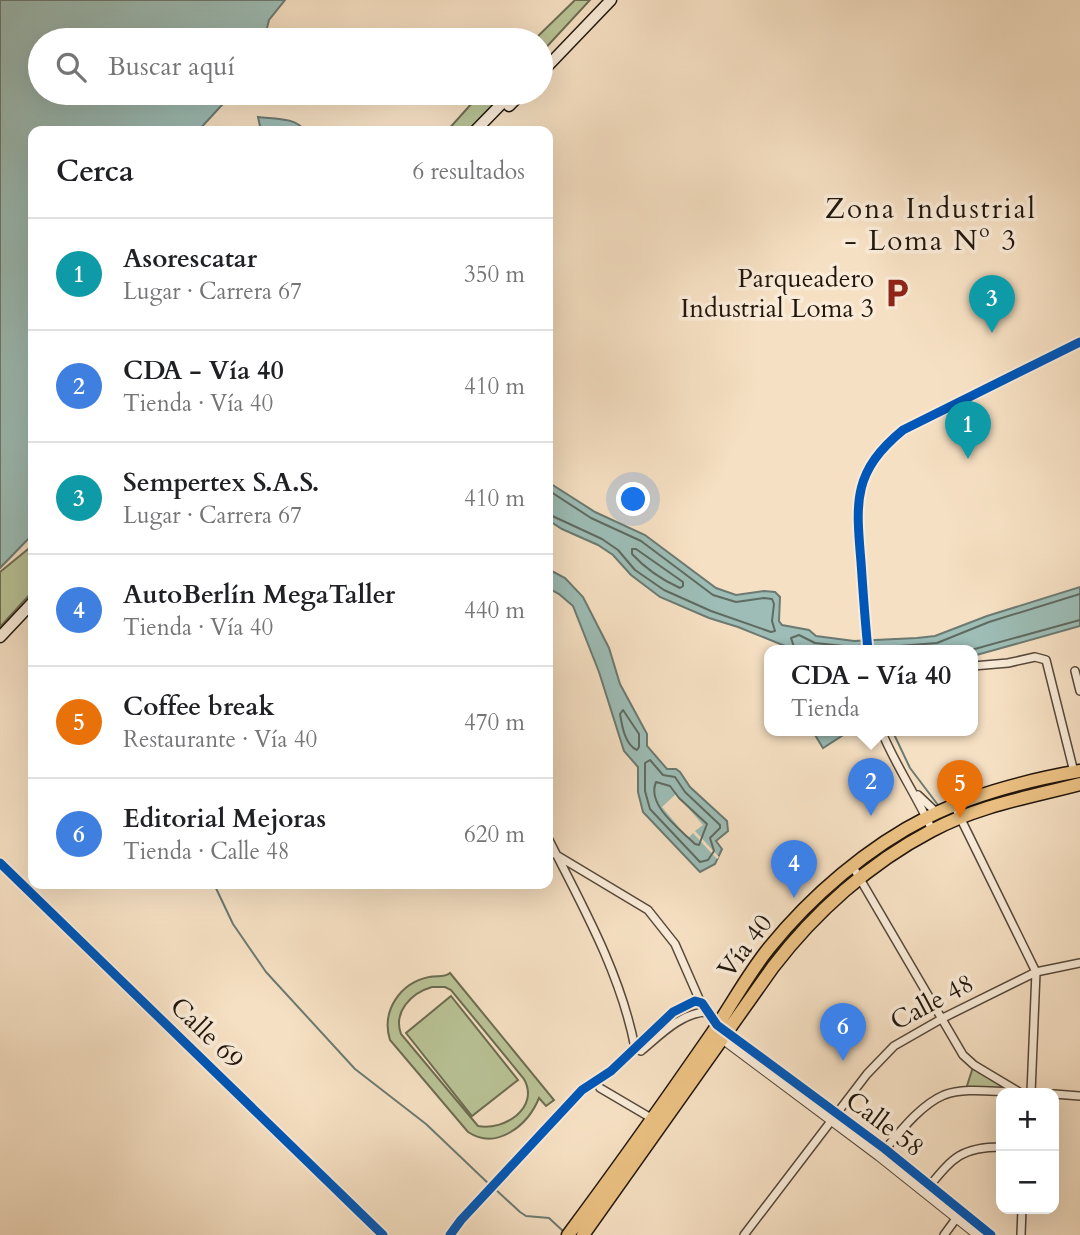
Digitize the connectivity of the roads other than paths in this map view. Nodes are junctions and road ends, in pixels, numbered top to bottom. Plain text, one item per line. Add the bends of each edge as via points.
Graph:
1 (602, 0) edge
2 (611, 0) edge
3 (553, 51) edge
4 (553, 60) edge
5 (500, 105) edge
6 (510, 105) edge
7 (480, 126) edge
8 (490, 126) edge
9 (1080, 342) edge
10 (28, 607) edge
11 (28, 617) edge
12 (0, 638) edge
13 (868, 645) edge
14 (0, 648) edge
15 (978, 666) edge
16 (1075, 671) dead end
17 (1080, 691) edge
18 (884, 736) edge
19 (1078, 775) edge
20 (915, 792) junction
21 (954, 805) junction
22 (960, 818) junction
23 (932, 820) junction
24 (553, 849) edge
25 (553, 853) edge
26 (556, 855) junction
27 (0, 863) edge
28 (853, 867) junction
29 (860, 879) junction
30 (1080, 963) edge
31 (1036, 972) junction
32 (700, 1001) junction
33 (707, 1012) junction
34 (943, 1018) junction
35 (719, 1032) junction
36 (635, 1048) junction
37 (600, 1088) dead end
38 (1013, 1088) edge
39 (1031, 1088) edge
40 (996, 1092) edge
41 (1059, 1094) edge
42 (1080, 1096) edge
43 (834, 1116) junction
44 (652, 1118) junction
45 (996, 1147) edge
46 (882, 1153) junction
47 (927, 1189) junction
48 (1022, 1214) edge
49 (959, 1215) junction
50 (574, 1234) edge
51 (383, 1235) edge
52 (450, 1235) edge
53 (744, 1235) edge
54 (944, 1235) edge
55 (978, 1235) edge
56 (991, 1235) edge
57 (1021, 1235) edge

1 - 3 main road
2 - 4 main road
5 - 7 main road
6 - 8 main road
9 - 13 street via 903,430 875,457 861,487 856,515
10 - 12 main road
11 - 14 main road
15 - 19 street via 1035,657 1046,660
16 - 17 street
18 - 20 street
19 - 21 highway, Vía 40 via 1022,784
19 - 22 highway, Vía 40
20 - 23 street
20 - 23 street
21 - 22 street
21 - 23 highway, Vía 40
22 - 23 highway, Vía 40
22 - 31 street
23 - 28 highway, Vía 40 via 891,839
23 - 29 highway, Vía 40
24 - 26 street
25 - 26 street
26 - 32 street via 648,910 675,944
26 - 36 street via 600,943
27 - 51 street, Calle 69
28 - 29 street
28 - 35 highway, Vía 40 via 769,948
29 - 34 street
29 - 35 highway, Vía 40 via 794,939
30 - 31 street, Calle 48
31 - 34 street, Calle 48
31 - 39 street
32 - 33 street
32 - 36 street via 673,1012
33 - 35 street
33 - 36 street via 678,1023 641,1051
34 - 38 street via 967,1059
34 - 43 street, Calle 48 via 879,1059
35 - 43 street, Calle 58
35 - 44 highway, Vía 40
35 - 50 highway, Vía 40
36 - 52 street via 582,1090
37 - 44 street
40 - 46 street via 944,1095 926,1107
41 - 42 street
43 - 46 street, Calle 58
43 - 53 street, Calle 48
44 - 50 highway, Vía 40
45 - 47 street via 967,1151 953,1159
46 - 47 street, Calle 58
47 - 49 street, Calle 58
48 - 57 street
49 - 54 street
49 - 55 street, Calle 58
49 - 56 street, Calle 58

